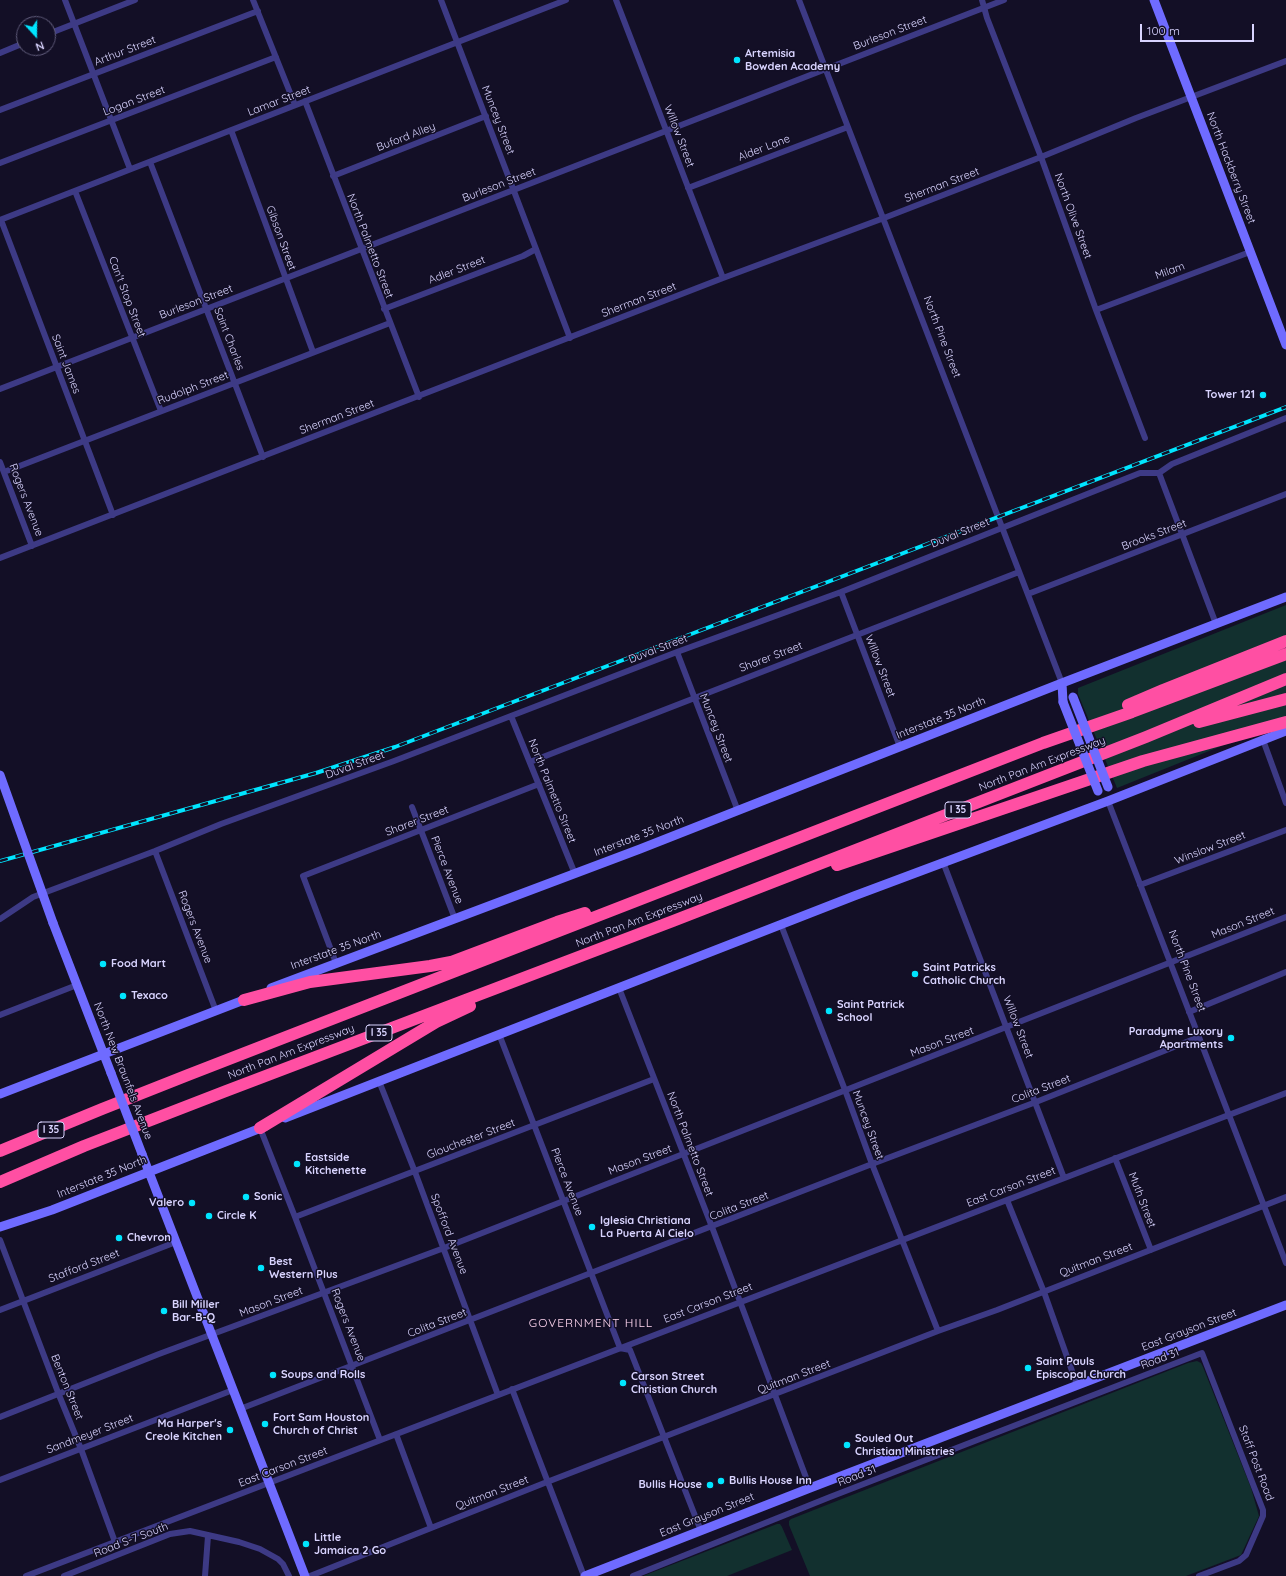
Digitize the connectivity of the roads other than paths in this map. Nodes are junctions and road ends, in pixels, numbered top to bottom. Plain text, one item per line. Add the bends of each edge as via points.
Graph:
1 (65, 0) edge
2 (135, 0) edge
3 (253, 0) edge
4 (441, 0) edge
5 (566, 0) edge
6 (616, 0) edge
7 (799, 0) edge
8 (982, 0) edge
9 (1004, 0) edge
10 (1154, 0) edge
11 (985, 8) junction
12 (258, 11) junction
13 (74, 24) junction
14 (56, 31) edge
15 (457, 42) junction
16 (16, 46) edge
17 (0, 53) edge
18 (276, 57) junction
19 (1286, 61) edge
20 (826, 69) junction
21 (93, 74) junction
22 (1191, 97) junction
23 (305, 101) junction
24 (295, 105) junction
25 (0, 110) edge
26 (486, 116) junction
27 (111, 120) junction
28 (848, 127) junction
29 (231, 130) junction
30 (666, 131) junction
31 (1041, 157) junction
32 (150, 162) junction
33 (0, 163) edge
34 (130, 170) junction
35 (333, 176) junction
36 (688, 188) junction
37 (514, 190) junction
38 (75, 191) junction
39 (884, 218) junction
40 (0, 220) edge
41 (361, 249) junction
42 (536, 249) junction
43 (1250, 252) junction
44 (285, 278) junction
45 (723, 278) junction
46 (206, 309) junction
47 (384, 309) junction
48 (1096, 310) junction
49 (390, 323) junction
50 (132, 338) junction
51 (570, 338) junction
52 (1286, 345) edge
53 (313, 352) junction
54 (56, 367) junction
55 (235, 382) junction
56 (0, 389) edge
57 (419, 397) junction
58 (161, 411) junction
59 (1286, 418) edge
60 (1145, 438) dead end
61 (85, 441) junction
62 (263, 456) junction
63 (0, 462) edge
64 (4, 472) junction
65 (1159, 473) junction
66 (1286, 494) edge
67 (113, 515) junction
68 (1002, 527) junction
69 (1183, 534) junction
70 (32, 546) junction
71 (0, 558) edge
72 (1019, 572) junction
73 (840, 592) junction
74 (1028, 594) junction
75 (1286, 597) edge
76 (1216, 624) junction
77 (858, 634) junction
78 (1286, 640) edge
79 (677, 652) junction
80 (1286, 654) edge
81 (1286, 679) edge
82 (1062, 683) junction
83 (694, 698) junction
84 (1286, 699) edge
85 (511, 716) junction
86 (1286, 722) edge
87 (1286, 731) edge
88 (1146, 737) junction
89 (1263, 740) junction
90 (1043, 743) junction
91 (900, 747) junction
92 (530, 762) junction
93 (0, 775) edge
94 (539, 784) junction
95 (1108, 801) junction
96 (1286, 803) edge
97 (412, 806) dead end
98 (738, 811) junction
99 (421, 830) junction
100 (1286, 830) edge
101 (155, 851) junction
102 (943, 862) junction
103 (575, 874) junction
104 (685, 882) junction
105 (770, 883) junction
106 (1140, 885) junction
107 (1286, 917) edge
108 (0, 919) edge
109 (455, 919) junction
110 (673, 921) junction
111 (781, 925) junction
112 (336, 963) junction
113 (1170, 963) junction
114 (1286, 972) edge
115 (77, 986) junction
116 (619, 988) junction
117 (244, 1000) junction
118 (216, 1011) junction
119 (1189, 1012) junction
120 (0, 1015) edge
121 (1007, 1027) junction
122 (500, 1034) junction
123 (1199, 1037) junction
124 (103, 1054) junction
125 (654, 1079) junction
126 (379, 1081) junction
127 (845, 1090) junction
128 (1286, 1093) edge
129 (0, 1094) edge
130 (1036, 1102) junction
131 (102, 1109) junction
132 (1229, 1115) junction
133 (535, 1125) junction
134 (260, 1128) junction
135 (0, 1144) edge
136 (84, 1146) junction
137 (0, 1151) edge
138 (683, 1154) junction
139 (1116, 1158) junction
140 (872, 1164) junction
141 (148, 1172) junction
142 (415, 1172) junction
143 (1064, 1178) junction
144 (0, 1182) edge
145 (0, 1188) edge
146 (1286, 1197) edge
147 (564, 1200) junction
148 (1007, 1200) junction
149 (1264, 1205) junction
150 (295, 1217) junction
151 (712, 1227) junction
152 (0, 1228) edge
153 (0, 1240) edge
154 (903, 1240) junction
155 (176, 1242) junction
156 (444, 1248) junction
157 (1151, 1250) junction
158 (1286, 1263) edge
159 (592, 1273) junction
160 (324, 1292) junction
161 (1044, 1292) junction
162 (22, 1301) junction
163 (739, 1301) junction
164 (1286, 1305) edge
165 (0, 1310) edge
166 (471, 1320) junction
167 (938, 1331) junction
168 (212, 1335) junction
169 (620, 1348) junction
170 (1202, 1353) joint
171 (353, 1366) junction
172 (1077, 1385) junction
173 (512, 1389) junction
174 (233, 1390) junction
175 (59, 1395) junction
176 (498, 1395) junction
177 (775, 1395) junction
178 (240, 1409) junction
179 (0, 1417) edge
180 (396, 1434) junction
181 (665, 1438) junction
182 (380, 1440) junction
183 (81, 1449) junction
184 (0, 1480) edge
185 (547, 1482) junction
186 (268, 1483) junction
187 (810, 1488) junction
188 (431, 1528) junction
189 (701, 1531) junction
190 (208, 1536) junction
191 (115, 1542) junction
192 (26, 1576) edge
193 (64, 1576) edge
194 (205, 1576) edge
195 (289, 1576) edge
196 (305, 1576) edge
197 (310, 1576) edge
198 (585, 1576) edge
199 (633, 1576) edge
200 (1200, 1576) edge

1 - 13 street
2 - 13 street
3 - 12 street
4 - 15 street, Muncey Street
5 - 15 street, Lamar Street
6 - 30 street, Willow Street
7 - 20 street, North Pine Street
8 - 11 street, North Olive Street
9 - 11 street, Burleson Street
10 - 22 main road, North Hackberry Street
11 - 20 street, Burleson Street
11 - 31 street, North Olive Street
12 - 18 street
12 - 21 street, Arthur Street
13 - 14 street
13 - 21 street
15 - 23 street, Lamar Street
15 - 26 street, Muncey Street
16 - 17 street
18 - 24 street
18 - 27 street, Logan Street
19 - 22 street, Sherman Street
20 - 28 street, North Pine Street
20 - 30 street, Burleson Street
21 - 25 street, Arthur Street
21 - 27 street
22 - 31 street, Sherman Street
22 - 43 main road, North Hackberry Street
23 - 24 street, Lamar Street
23 - 35 street, North Palmetto Street
24 - 29 street, Lamar Street
26 - 35 street, Buford Alley
26 - 37 street, Muncey Street
27 - 33 street, Logan Street
27 - 34 street
28 - 36 street, Alder Lane
28 - 39 street, North Pine Street
29 - 32 street, Lamar Street
29 - 44 street, Gibson Street
30 - 36 street, Willow Street
30 - 37 street, Burleson Street
31 - 39 street, Sherman Street
31 - 48 street, North Olive Street
32 - 34 street, Lamar Street
32 - 46 street, Saint Charles
34 - 38 street, Lamar Street
35 - 41 street, North Palmetto Street
36 - 45 street, Willow Street
37 - 41 street, Burleson Street
37 - 42 street, Muncey Street
38 - 40 street, Lamar Street
38 - 50 street, Can't Stop Street
39 - 45 street, Sherman Street
39 - 68 street, North Pine Street
40 - 54 street, Saint James
41 - 44 street, Burleson Street
41 - 47 street, North Palmetto Street
42 - 47 street, Adler Street
42 - 51 street, Muncey Street
43 - 48 street, Milam
43 - 52 main road, North Hackberry Street
44 - 46 street, Burleson Street
44 - 53 street, Gibson Street
45 - 51 street, Sherman Street
46 - 50 street, Burleson Street
46 - 55 street, Saint Charles
47 - 49 street, North Palmetto Street
48 - 60 street, North Olive Street
49 - 53 street, Rudolph Street
49 - 57 street, North Palmetto Street
50 - 54 street, Burleson Street
50 - 58 street, Can't Stop Street
51 - 57 street, Sherman Street
53 - 55 street, Rudolph Street
54 - 56 street, Burleson Street
54 - 61 street, Saint James
55 - 58 street, Rudolph Street
55 - 62 street, Saint Charles
57 - 62 street, Sherman Street
58 - 61 street, Rudolph Street
59 - 65 street, Duval Street via 1179,461
61 - 64 street, Rudolph Street
61 - 67 street, Saint James
62 - 67 street, Sherman Street
63 - 64 street, Rogers Avenue
64 - 70 street, Rogers Avenue
65 - 68 street, Duval Street via 1140,473
65 - 69 street
66 - 69 street, Brooks Street
67 - 70 street, Sherman Street
68 - 72 street, North Pine Street
68 - 73 street, Duval Street
69 - 74 street, Brooks Street
69 - 76 street
70 - 71 street, Sherman Street
72 - 74 street, North Pine Street
72 - 77 street, Sharer Street
73 - 77 street, Willow Street
73 - 79 street, Duval Street
74 - 82 street, North Pine Street
75 - 76 main road, Interstate 35 North
76 - 82 main road, Interstate 35 North
77 - 83 street, Sharer Street
77 - 91 street, Willow Street
78 - 90 highway
79 - 83 street, Muncey Street
79 - 85 street, Duval Street
80 - 90 highway, North Pan Am Expressway / I 35
81 - 88 highway, North Pan Am Expressway / I 35
82 - 91 main road, Interstate 35 North
82 - 95 main road, North Pine Street, bridge via 1073,697 1108,787
82 - 95 main road, North Pine Street, bridge via 1063,702 1098,791
83 - 92 street, Sharer Street
83 - 98 street, Muncey Street
84 - 88 highway
85 - 92 street, North Palmetto Street
85 - 101 street, Duval Street
86 - 105 highway via 1143,761 826,869
87 - 89 main road, Interstate 35 North
88 - 105 highway, North Pan Am Expressway / I 35
89 - 95 main road, Interstate 35 North
89 - 96 street
90 - 104 highway, North Pan Am Expressway / I 35
91 - 98 main road, Interstate 35 North
92 - 94 street, North Palmetto Street
93 - 115 main road, North New Braunfels Avenue, bridge
94 - 99 street, Sharer Street
94 - 103 street, North Palmetto Street
95 - 102 main road, Interstate 35 North
95 - 106 street, North Pine Street
97 - 99 street, Pierce Avenue
98 - 103 main road, Interstate 35 North
99 - 109 street, Pierce Avenue
99 - 112 street, Sharer Street via 303,876
100 - 106 street, Winslow Street
101 - 108 street, Duval Street via 33,897
101 - 118 street, Rogers Avenue
102 - 111 main road, Interstate 35 North
102 - 121 street, Willow Street
103 - 109 main road, Interstate 35 North
104 - 117 highway via 557,922 451,962 310,982
104 - 131 highway, North Pan Am Expressway / I 35
105 - 110 highway, North Pan Am Expressway / I 35
106 - 113 street, North Pine Street
107 - 113 street, Mason Street
109 - 112 main road, Interstate 35 North
110 - 134 highway via 449,1016
110 - 136 highway, North Pan Am Expressway / I 35
111 - 116 main road, Interstate 35 North
111 - 127 street, Muncey Street
112 - 117 main road, Interstate 35 North
113 - 119 street, North Pine Street
113 - 121 street, Mason Street
114 - 119 street
115 - 120 street
115 - 124 main road, North New Braunfels Avenue
116 - 122 main road, Interstate 35 North
116 - 125 street, North Palmetto Street
117 - 118 main road, Interstate 35 North
118 - 124 main road, Interstate 35 North
119 - 123 street, North Pine Street
121 - 127 street, Mason Street
121 - 130 street, Willow Street
122 - 126 main road, Interstate 35 North
122 - 133 street, Pierce Avenue
123 - 130 street, Colita Street
123 - 132 street, North Pine Street
124 - 129 main road, Interstate 35 North
124 - 141 main road, North New Braunfels Avenue, bridge
125 - 133 street, Glouchester Street
125 - 138 street, North Palmetto Street
126 - 134 main road, Interstate 35 North
126 - 142 street, Spofford Avenue
127 - 138 street, Mason Street
127 - 140 street, Muncey Street
128 - 132 street, East Carson Street
130 - 140 street, Colita Street
130 - 143 street, Willow Street
131 - 135 highway
131 - 137 highway, North Pan Am Expressway / I 35
132 - 139 street, East Carson Street
132 - 149 street, North Pine Street
133 - 142 street, Glouchester Street
133 - 147 street, Pierce Avenue
134 - 141 main road, Interstate 35 North
134 - 150 street, Rogers Avenue
136 - 144 highway, North Pan Am Expressway / I 35
136 - 145 highway
138 - 147 street, Mason Street
138 - 151 street, North Palmetto Street
139 - 143 street, East Carson Street
139 - 157 street, Muth Street
140 - 151 street, Colita Street
140 - 154 street, Muncey Street
141 - 152 main road, Interstate 35 North
141 - 155 main road, North New Braunfels Avenue
142 - 150 street, Glouchester Street
142 - 156 street, Spofford Avenue
143 - 148 street, East Carson Street
146 - 149 street, Quitman Street
147 - 156 street, Mason Street
147 - 159 street, Pierce Avenue
148 - 154 street, East Carson Street
148 - 161 street
149 - 157 street, Quitman Street
149 - 158 street, North Pine Street
150 - 160 street, Rogers Avenue
151 - 159 street, Colita Street
151 - 163 street, North Palmetto Street
153 - 162 street, Benton Street
154 - 163 street, East Carson Street
154 - 167 street, Muncey Street
155 - 162 street, Stafford Street
155 - 168 main road, North New Braunfels Avenue
156 - 160 street, Mason Street
156 - 166 street, Spofford Avenue
157 - 161 street, Quitman Street
159 - 166 street, Colita Street
159 - 169 street, Pierce Avenue
160 - 168 street, Mason Street
160 - 171 street, Rogers Avenue
161 - 167 street, Quitman Street
161 - 172 street
162 - 165 street, Stafford Street
162 - 175 street, Benton Street
163 - 169 street, East Carson Street
163 - 177 street, North Palmetto Street
164 - 172 main road, East Grayson Street
166 - 171 street, Colita Street
166 - 176 street, Spofford Avenue
167 - 177 street, Quitman Street
168 - 174 main road, North New Braunfels Avenue
168 - 175 street, Mason Street
169 - 173 street, East Carson Street
169 - 181 street via 630,1350
170 - 199 street, Road 31
170 - 200 street, Staff Post Road via 1264,1510 1246,1554 1239,1561
171 - 178 street, Colita Street
171 - 182 street, Rogers Avenue
172 - 187 main road, East Grayson Street
173 - 176 street, East Carson Street
173 - 185 street
174 - 178 main road, North New Braunfels Avenue
174 - 183 street, Sandmeyer Street
175 - 179 street, Mason Street
175 - 183 street, Benton Street
176 - 180 street, East Carson Street
177 - 181 street, Quitman Street
177 - 187 street, North Palmetto Street
178 - 186 main road, North New Braunfels Avenue
180 - 182 street, East Carson Street
180 - 188 street
181 - 185 street, Quitman Street
181 - 189 street
182 - 186 street, East Carson Street
183 - 184 street, Sandmeyer Street
183 - 191 street, Benton Street
185 - 188 street, Quitman Street
185 - 198 street
186 - 191 street, East Carson Street
186 - 196 main road, North New Braunfels Avenue
187 - 189 main road, East Grayson Street
188 - 197 street, Quitman Street
189 - 198 main road, East Grayson Street
190 - 193 street, Road S-7 South via 190,1532 170,1534
190 - 194 street
190 - 195 street, Road S-7 South via 239,1542 266,1552 283,1564
191 - 192 street, East Carson Street

